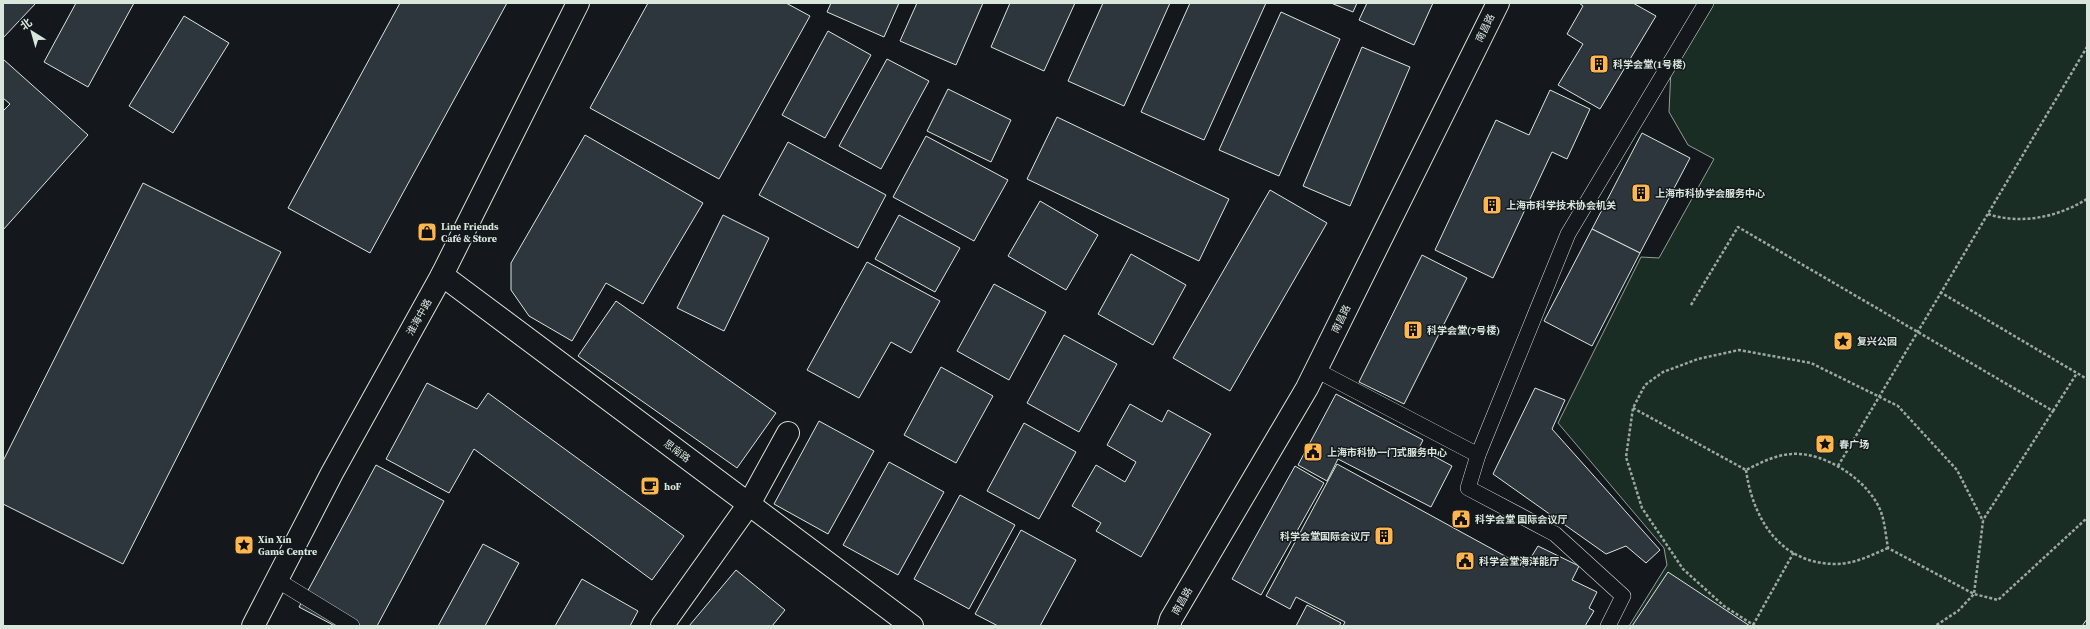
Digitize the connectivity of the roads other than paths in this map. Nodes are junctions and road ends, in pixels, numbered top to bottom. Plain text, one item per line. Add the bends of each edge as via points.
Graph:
1 (578, 3) edge
2 (1498, 3) edge
3 (1706, 3) edge
4 (442, 276) junction
5 (1316, 370) junction
6 (788, 433) dead end
7 (1478, 455) junction
8 (749, 504) junction
9 (277, 580) junction
10 (1174, 624) edge
11 (253, 626) edge
12 (352, 626) edge
13 (662, 626) edge
14 (912, 626) edge
15 (1608, 626) edge

1 - 4 street, 淮海中路
2 - 5 street, 南昌路
3 - 7 lane via 1568,234
4 - 8 street, 思南路
4 - 9 street, 淮海中路 via 332,473
5 - 7 lane
5 - 10 street, 南昌路
6 - 8 street
7 - 15 lane via 1468,488 1555,534 1624,596
8 - 13 street
8 - 14 street, 思南路
9 - 11 street, 淮海中路
9 - 12 lane

